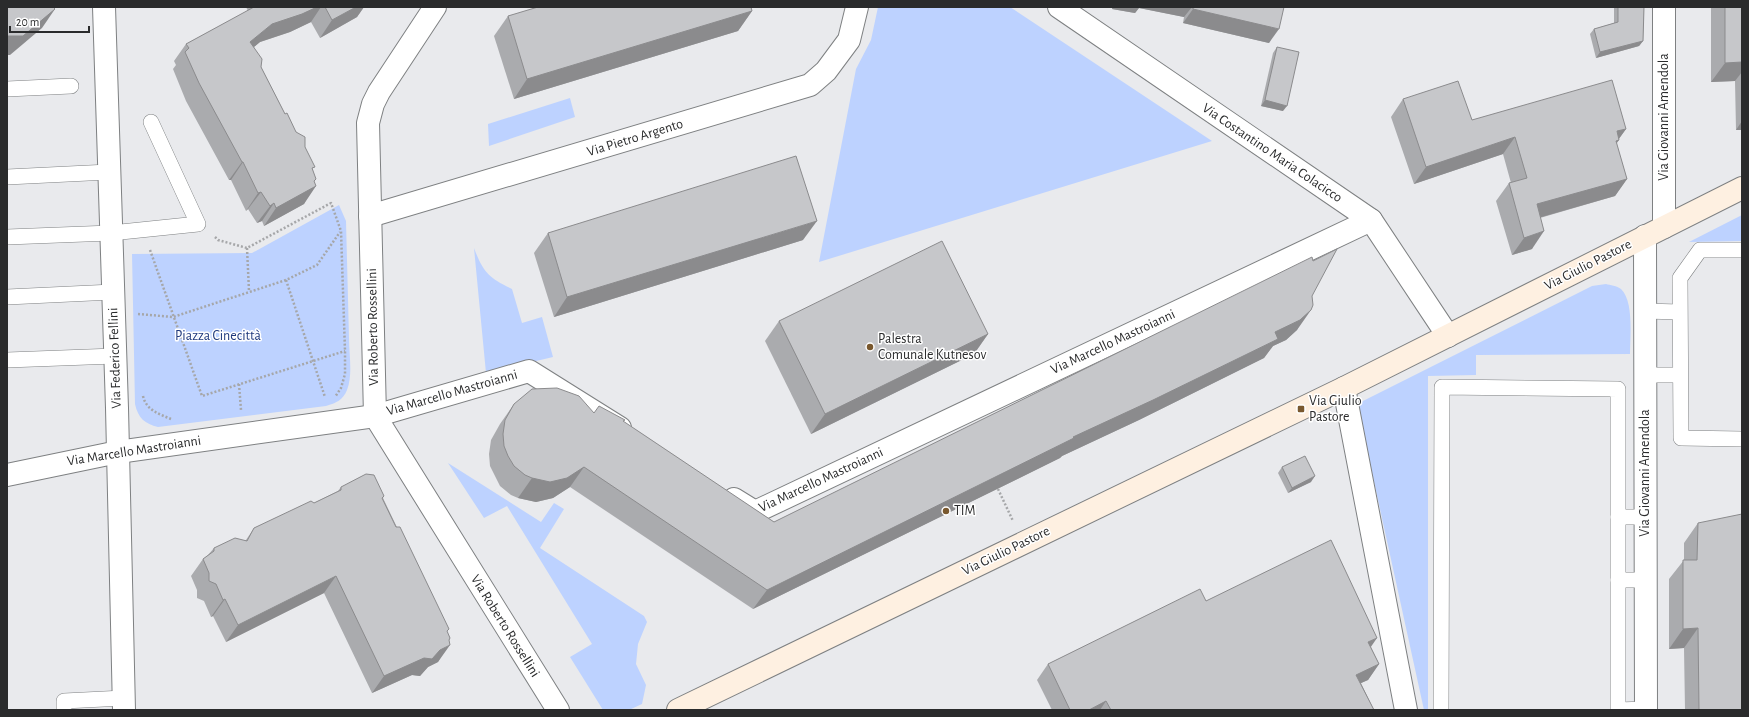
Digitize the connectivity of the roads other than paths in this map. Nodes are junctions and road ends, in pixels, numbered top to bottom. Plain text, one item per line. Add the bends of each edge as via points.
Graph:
1 (104, 7) edge
2 (435, 7) edge
3 (857, 7) edge
4 (1059, 7) edge
5 (1664, 7) edge
6 (71, 86) dead end
7 (7, 89) edge
8 (151, 122) dead end
9 (109, 172) junction
10 (7, 177) edge
11 (1742, 188) edge
12 (370, 216) junction
13 (1371, 220) junction
14 (1655, 232) junction
15 (111, 233) junction
16 (7, 238) edge
17 (1742, 250) edge
18 (113, 292) junction
19 (7, 297) edge
20 (1645, 311) junction
21 (1679, 312) junction
22 (1448, 336) junction
23 (115, 356) junction
24 (7, 360) edge
25 (1645, 375) junction
26 (1680, 375) junction
27 (1344, 388) junction
28 (375, 416) junction
29 (635, 437) edge
30 (1742, 439) edge
31 (118, 452) junction
32 (7, 475) edge
33 (715, 488) edge
34 (1645, 517) junction
35 (1618, 518) junction
36 (1618, 580) junction
37 (1646, 580) junction
38 (124, 704) edge
39 (64, 710) edge
40 (558, 710) edge
41 (678, 710) edge
42 (1406, 710) edge
43 (1441, 710) edge
44 (1618, 710) edge
45 (1646, 710) edge

1 - 9 street, Via Federico Fellini
2 - 12 street, Via Roberto Rossellini via 379,92 370,111
3 - 12 street, Via Pietro Argento via 849,40 826,71 810,85
4 - 13 street, Via Costantino Maria Colacicco
5 - 14 street, Via Giovanni Amendola
6 - 7 lane
8 - 15 lane via 198,224
9 - 10 lane
9 - 15 street, Via Federico Fellini
11 - 14 street, Via Giulio Pastore
12 - 28 street, Via Roberto Rossellini
13 - 22 street, Via Costantino Maria Colacicco
13 - 33 street, Via Marcello Mastroianni via 755,512
14 - 20 street, Via Giovanni Amendola
14 - 22 street, Via Giulio Pastore
15 - 16 lane
15 - 18 street, Via Federico Fellini
17 - 21 lane via 1700,250 1680,278
18 - 19 lane
18 - 23 street, Via Federico Fellini
20 - 21 lane
20 - 25 street, Via Giovanni Amendola
21 - 26 lane
22 - 27 street, Via Giulio Pastore
23 - 24 lane
23 - 31 street, Via Federico Fellini
25 - 26 lane
25 - 34 street, Via Giovanni Amendola
26 - 30 lane via 1681,438
27 - 41 street, Via Giulio Pastore
27 - 42 street
28 - 29 street, Via Marcello Mastroianni via 529,371
28 - 31 street, Via Marcello Mastroianni
28 - 40 street, Via Roberto Rossellini
31 - 32 street, Via Marcello Mastroianni
31 - 38 street, Via Federico Fellini
34 - 35 lane
34 - 37 street, Via Giovanni Amendola
35 - 36 lane
35 - 43 lane via 1618,389 1442,387
36 - 37 lane
36 - 44 lane
37 - 45 street, Via Giovanni Amendola
38 - 39 lane via 64,701
44 - 45 lane

